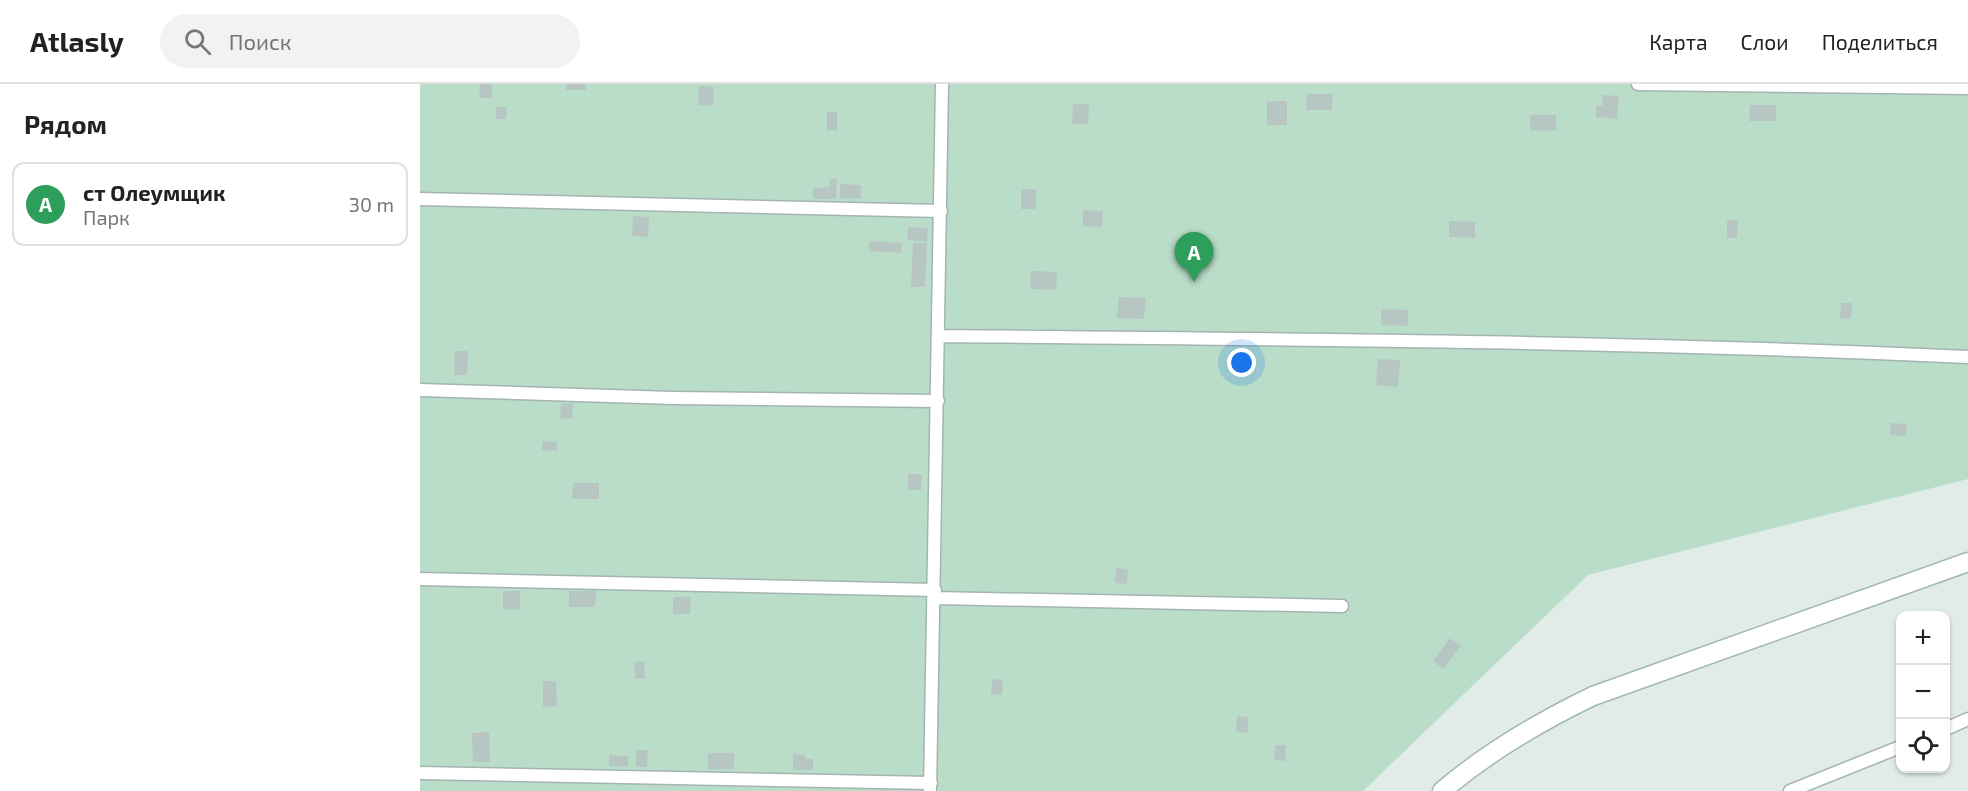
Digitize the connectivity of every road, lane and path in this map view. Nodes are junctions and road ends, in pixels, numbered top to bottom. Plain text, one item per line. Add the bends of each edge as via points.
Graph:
1 (942, 84) edge
2 (1638, 84) edge
3 (1968, 88) edge
4 (420, 199) edge
5 (941, 211) junction
6 (939, 336) junction
7 (1968, 357) edge
8 (420, 390) edge
9 (938, 401) junction
10 (1968, 562) edge
11 (420, 579) edge
12 (935, 594) junction
13 (1342, 606) dead end
14 (1968, 719) edge
15 (1950, 727) edge
16 (1896, 749) edge
17 (420, 773) edge
18 (931, 787) edge
19 (1447, 789) edge
20 (1790, 791) edge

1 - 5 lane
2 - 3 lane
4 - 5 lane
5 - 6 lane
6 - 7 lane via 1465,341
6 - 9 lane
8 - 9 lane
9 - 12 lane
10 - 19 street via 1593,696 1505,744
11 - 12 lane
12 - 13 lane
12 - 18 lane
14 - 15 lane
16 - 20 lane
17 - 18 lane

